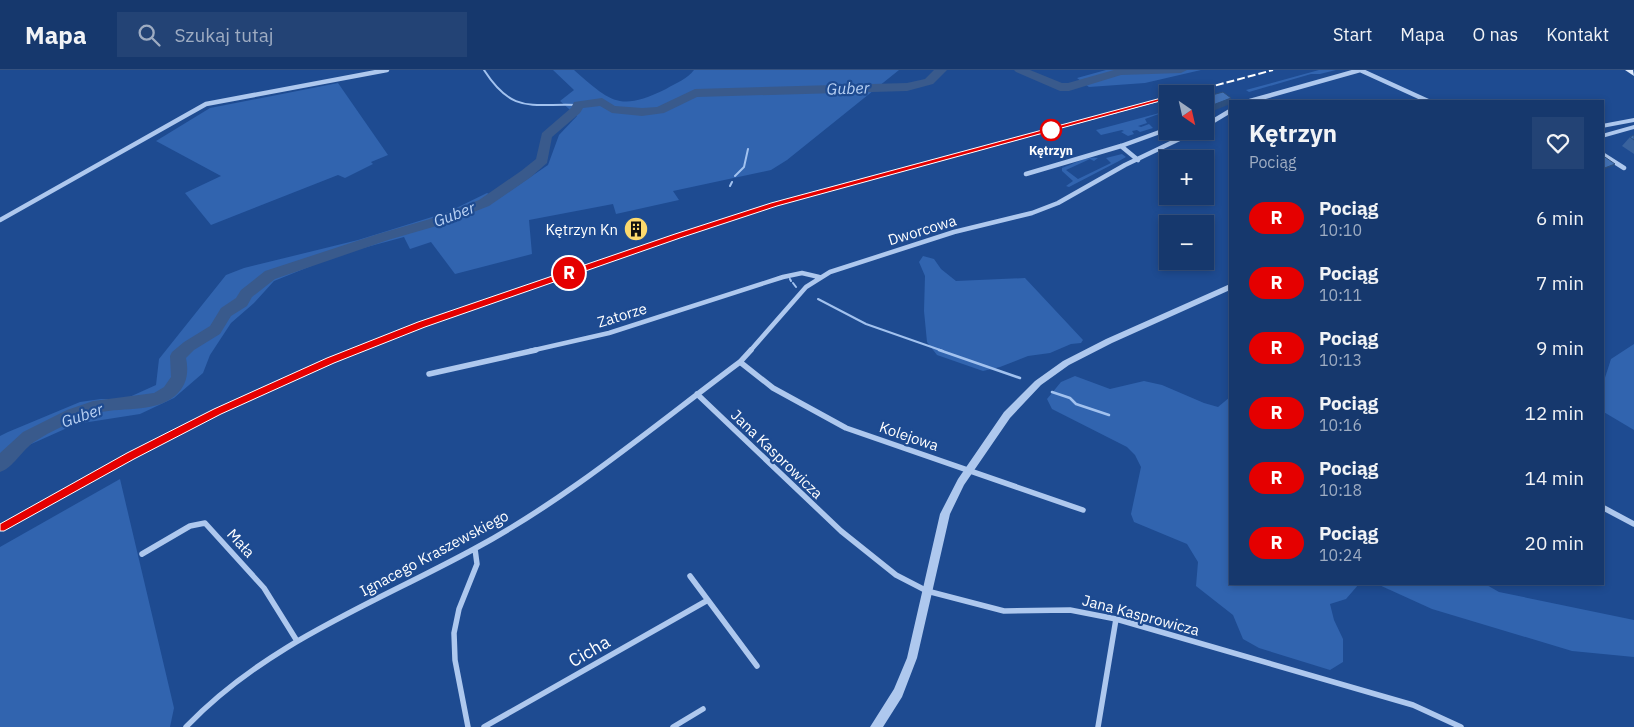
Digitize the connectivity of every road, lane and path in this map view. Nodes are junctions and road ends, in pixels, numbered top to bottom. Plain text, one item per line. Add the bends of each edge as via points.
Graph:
1 (387, 70) edge
2 (1360, 70) edge
3 (1629, 70) edge
4 (1634, 73) edge
5 (1254, 100) edge
6 (1426, 100) edge
7 (1229, 112) edge
8 (1634, 120) edge
9 (1214, 121) edge
10 (1604, 126) edge
11 (1634, 127) edge
12 (1159, 132) edge
13 (1604, 135) edge
14 (1178, 140) edge
15 (1121, 146) junction
16 (1604, 155) edge
17 (1138, 160) junction
18 (1624, 168) dead end
19 (1026, 174) dead end
20 (0, 220) edge
21 (819, 277) junction
22 (1229, 287) edge
23 (740, 362) junction
24 (429, 374) dead end
25 (697, 394) junction
26 (970, 470) junction
27 (1604, 508) edge
28 (1082, 510) dead end
29 (1634, 524) edge
30 (475, 549) junction
31 (142, 554) dead end
32 (690, 576) dead end
33 (927, 591) junction
34 (708, 600) junction
35 (1116, 619) junction
36 (297, 640) junction
37 (757, 666) dead end
38 (702, 708) dead end
39 (186, 727) edge
40 (468, 727) edge
41 (484, 727) edge
42 (673, 727) edge
43 (876, 727) edge
44 (1098, 727) edge
45 (1461, 727) edge

1 - 20 street via 206,104
2 - 5 street
2 - 6 street
3 - 4 main road
7 - 9 street
8 - 10 street
11 - 13 street
12 - 15 street
14 - 17 street, Dworcowa
15 - 17 street
15 - 19 street
16 - 18 street
17 - 21 street, Dworcowa via 1058,203 1032,213 954,232
21 - 23 street, Dworcowa via 806,287
21 - 24 street, Zatorze via 802,273 783,277 609,332
22 - 26 street via 1109,341 1052,372 1022,398
23 - 25 street, Ignacego Kraszewskiego
23 - 26 street, Kolejowa via 773,388 846,428
25 - 30 street, Ignacego Kraszewskiego via 554,500
25 - 33 street, Jana Kasprowicza via 841,531 896,575
26 - 28 street, Kolejowa
26 - 33 street via 946,514
27 - 29 street
30 - 36 street, Ignacego Kraszewskiego
30 - 40 street via 477,564 459,609 454,632 455,660
31 - 36 street, Mała via 190,526 205,523 264,588
32 - 34 street
33 - 35 street, Jana Kasprowicza via 1004,611 1070,610
33 - 43 street via 918,639 906,676
34 - 37 street
34 - 41 street, Cicha
35 - 44 street
35 - 45 street, Jana Kasprowicza via 1413,705
36 - 39 street, Ignacego Kraszewskiego via 250,671 208,704
38 - 42 street

